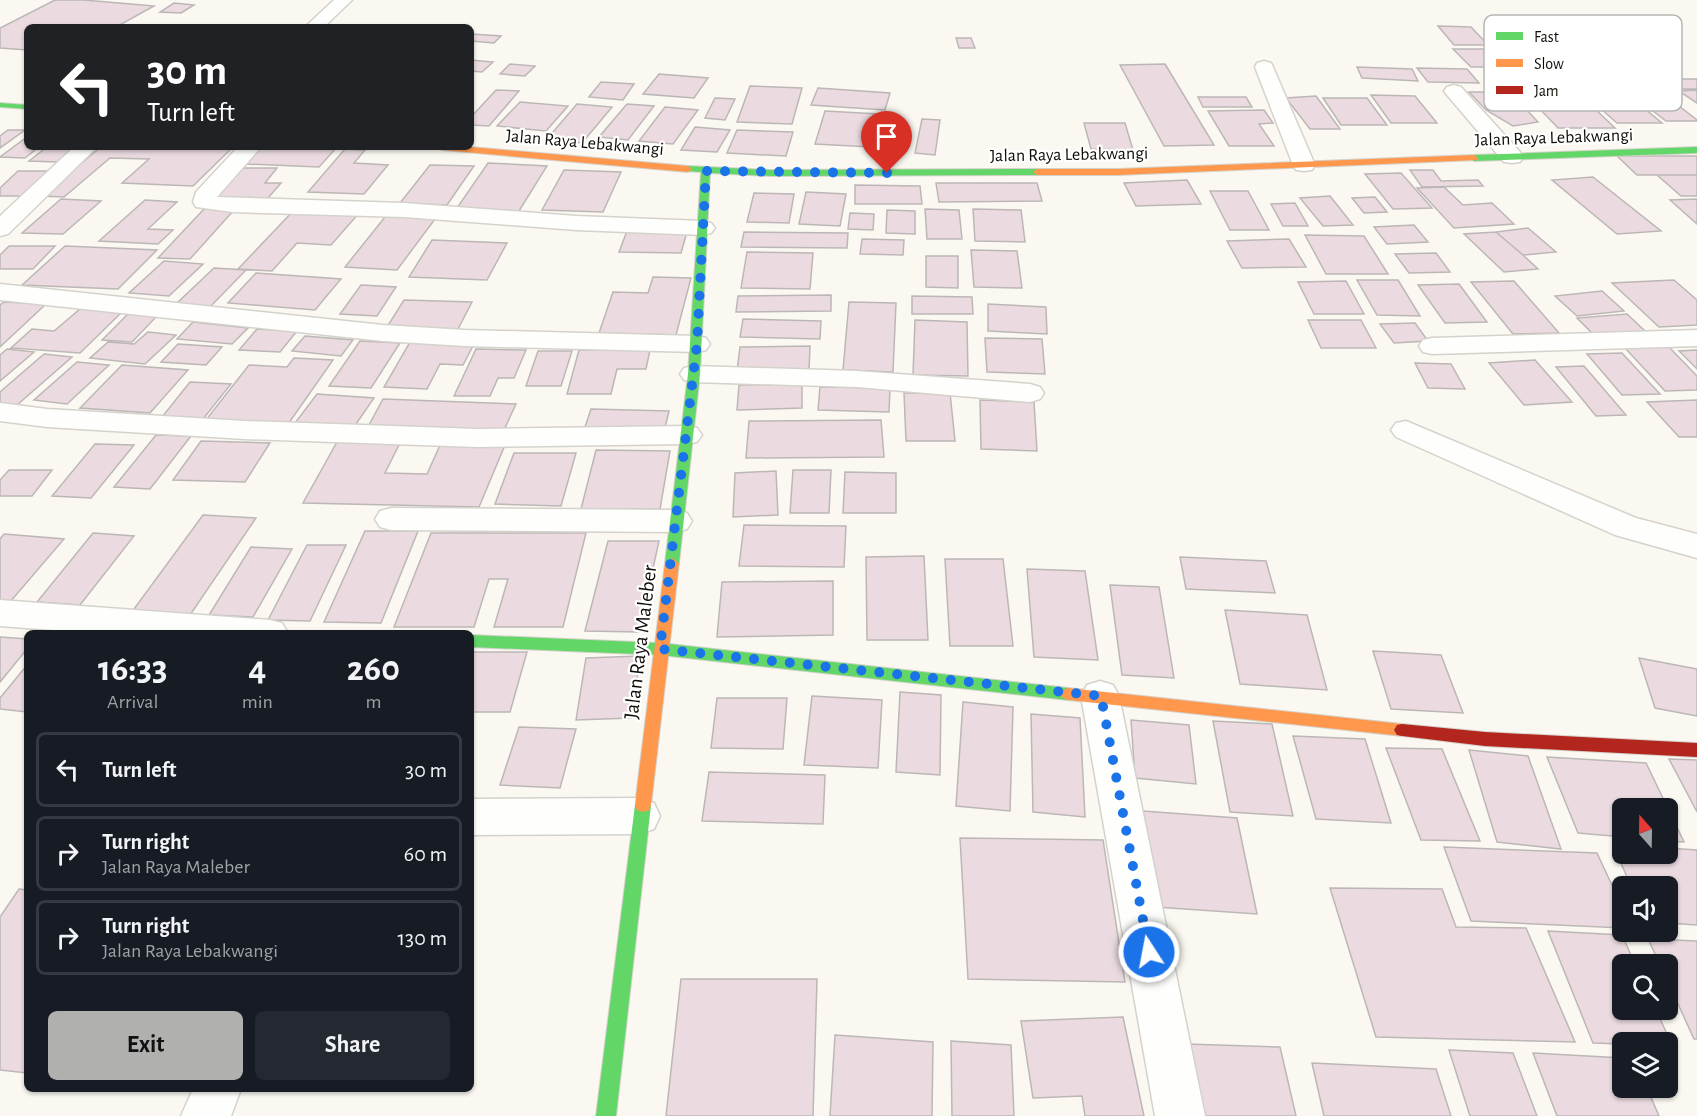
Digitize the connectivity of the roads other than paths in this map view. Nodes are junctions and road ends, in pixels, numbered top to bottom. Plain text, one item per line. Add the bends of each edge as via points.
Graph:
1 (344, 0) edge
2 (317, 24) edge
3 (1264, 67) dead end
4 (1454, 91) dead end
5 (0, 105) edge
6 (24, 107) edge
7 (83, 150) edge
8 (247, 150) edge
9 (474, 150) edge
10 (1697, 150) edge
11 (1512, 157) junction
12 (1304, 165) junction
13 (706, 171) junction
14 (703, 228) junction
15 (0, 230) edge
16 (0, 292) edge
17 (1697, 338) edge
18 (697, 344) junction
19 (1432, 346) dead end
20 (694, 374) junction
21 (1030, 393) dead end
22 (0, 412) edge
23 (1406, 430) dead end
24 (687, 435) junction
25 (392, 519) dead end
26 (676, 521) junction
27 (1697, 546) edge
28 (0, 613) edge
29 (230, 630) edge
30 (474, 641) edge
31 (660, 649) junction
32 (1101, 696) junction
33 (1697, 750) edge
34 (640, 816) junction
35 (474, 817) edge
36 (217, 1092) edge
37 (206, 1116) edge
38 (606, 1116) edge
39 (1180, 1116) edge

1 - 2 street
3 - 12 street
4 - 11 street
5 - 6 street
7 - 15 street
8 - 14 street via 204,201
9 - 13 street, Jalan Raya Lebakwangi
10 - 11 street, Jalan Raya Lebakwangi
11 - 12 street, Jalan Raya Lebakwangi
12 - 13 street, Jalan Raya Lebakwangi via 1118,172
13 - 14 street, Jalan Raya Maleber
14 - 18 street, Jalan Raya Maleber
16 - 18 street via 383,333
17 - 19 street
18 - 20 street, Jalan Raya Maleber
20 - 21 street via 857,379
20 - 24 street, Jalan Raya Maleber
22 - 24 street via 234,429 478,438
23 - 27 street via 1626,527
24 - 26 street, Jalan Raya Maleber
25 - 26 street
26 - 31 street, Jalan Raya Maleber
28 - 29 street
30 - 31 street
31 - 32 street
31 - 34 street, Jalan Raya Maleber
32 - 33 street via 1485,738
32 - 39 street
34 - 35 street
34 - 38 street, Jalan Raya Maleber
36 - 37 street

